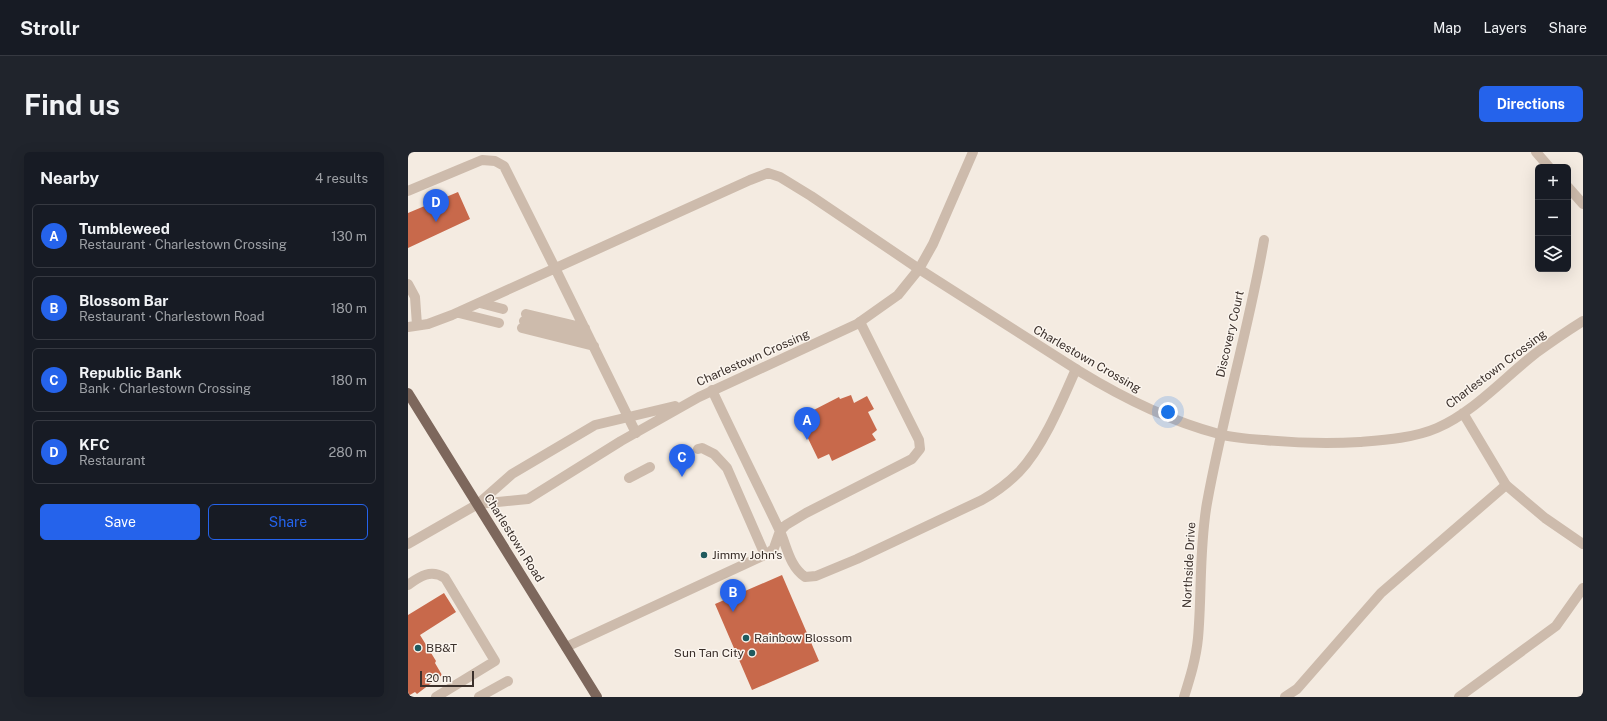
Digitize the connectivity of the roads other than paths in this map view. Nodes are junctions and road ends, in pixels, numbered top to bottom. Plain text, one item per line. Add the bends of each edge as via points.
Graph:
1 (973, 152) edge
2 (1536, 152) edge
3 (1546, 164) edge
4 (408, 191) edge
5 (1571, 191) edge
6 (1583, 204) edge
7 (1264, 240) dead end
8 (555, 268) junction
9 (919, 269) junction
10 (408, 284) edge
11 (480, 303) junction
12 (468, 308) junction
13 (459, 312) junction
14 (501, 316) junction
15 (1583, 321) edge
16 (860, 322) junction
17 (412, 326) edge
18 (589, 337) junction
19 (1076, 369) junction
20 (712, 390) junction
21 (408, 393) edge
22 (691, 402) junction
23 (1463, 413) junction
24 (628, 417) junction
25 (636, 433) junction
26 (1220, 434) junction
27 (698, 449) dead end
28 (650, 467) dead end
29 (629, 478) dead end
30 (1506, 485) junction
31 (478, 504) junction
32 (780, 531) junction
33 (408, 544) edge
34 (1583, 544) edge
35 (765, 555) junction
36 (408, 584) edge
37 (1583, 588) edge
38 (566, 647) junction
39 (508, 681) dead end
40 (436, 697) edge
41 (479, 697) edge
42 (597, 697) edge
43 (1184, 697) edge
44 (1285, 697) edge
45 (1459, 697) edge

1 - 9 street via 934,244
2 - 3 street
4 - 8 street via 482,160 495,161 504,166
5 - 6 street
7 - 26 street, Discovery Court
8 - 9 street via 768,173 780,177 811,196
8 - 11 street
8 - 18 street
9 - 16 street, Charlestown Crossing via 898,295
9 - 19 street, Charlestown Crossing
10 - 17 street via 415,297
11 - 12 street
11 - 14 street
12 - 13 street
12 - 14 street
13 - 14 street
13 - 17 street via 428,324
15 - 23 street, Charlestown Crossing via 1537,352
16 - 20 street, Charlestown Crossing
16 - 32 street via 919,440 920,449 912,459 806,513
18 - 18 street via 524,321
18 - 24 street
19 - 26 street, Charlestown Crossing via 1151,410
19 - 32 street via 1047,431 1024,466 998,491 982,500 816,576 805,577 798,572
20 - 22 street, Charlestown Crossing
20 - 32 street
21 - 31 main road, Charlestown Road
22 - 24 street, Charlestown Crossing
22 - 25 street, Charlestown Crossing
23 - 26 street, Charlestown Crossing via 1422,433 1383,440 1298,443
23 - 30 street
24 - 25 street
24 - 31 street, Charlestown Crossing via 595,425 512,474
25 - 31 street, Charlestown Crossing via 528,499
26 - 43 street, Northside Drive via 1203,535 1198,640
27 - 35 street via 702,448 714,454 727,468
28 - 29 street
30 - 34 street via 1545,518
30 - 44 street via 1381,593 1297,689
31 - 33 street
31 - 38 main road, Charlestown Road
32 - 35 street via 774,548
35 - 38 street
36 - 40 street via 420,576 439,574 448,582 496,661
37 - 45 street via 1556,626
38 - 42 main road, Charlestown Road
39 - 41 street

